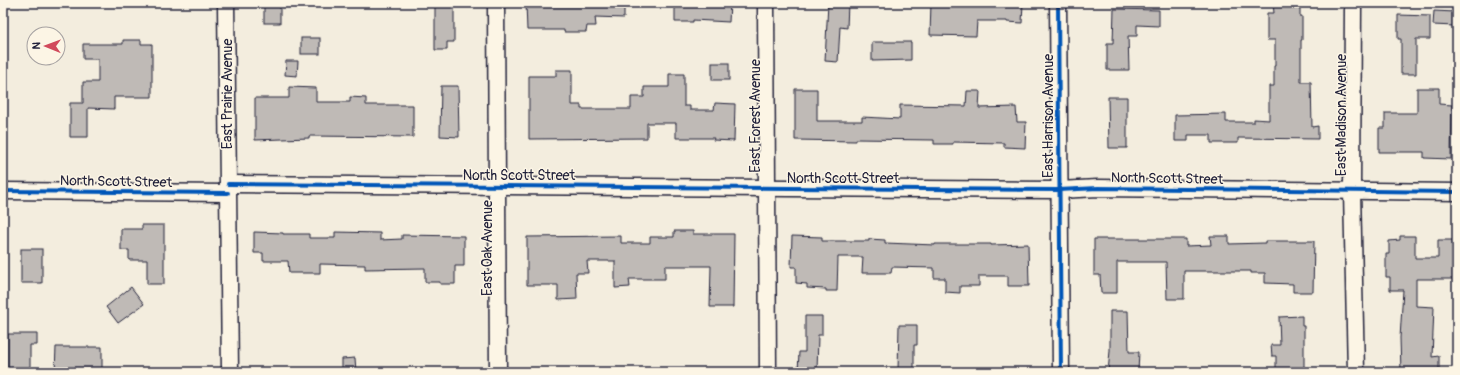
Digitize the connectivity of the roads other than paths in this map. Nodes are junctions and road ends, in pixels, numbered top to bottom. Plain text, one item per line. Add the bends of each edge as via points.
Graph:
1 (226, 3) edge
2 (496, 3) edge
3 (766, 3) edge
4 (1058, 3) edge
5 (1353, 3) edge
6 (497, 186) junction
7 (767, 188) junction
8 (228, 189) junction
9 (1059, 190) junction
10 (3, 191) edge
11 (1352, 191) junction
12 (1457, 192) edge
13 (230, 372) edge
14 (498, 372) edge
15 (768, 372) edge
16 (1061, 372) edge
17 (1356, 372) edge

1 - 8 street, East Prairie Avenue
2 - 6 street, East Oak Avenue
3 - 7 street, East Forest Avenue
4 - 9 street, East Harrison Avenue
5 - 11 street, East Madison Avenue
6 - 7 street, North Scott Street
6 - 8 street, North Scott Street
6 - 14 street, East Oak Avenue
7 - 9 street, North Scott Street
7 - 15 street, East Forest Avenue
8 - 10 street, North Scott Street
8 - 13 street, East Prairie Avenue
9 - 11 street, North Scott Street via 1106,188
9 - 16 street, East Harrison Avenue
11 - 12 street, North Scott Street
11 - 17 street, East Madison Avenue

